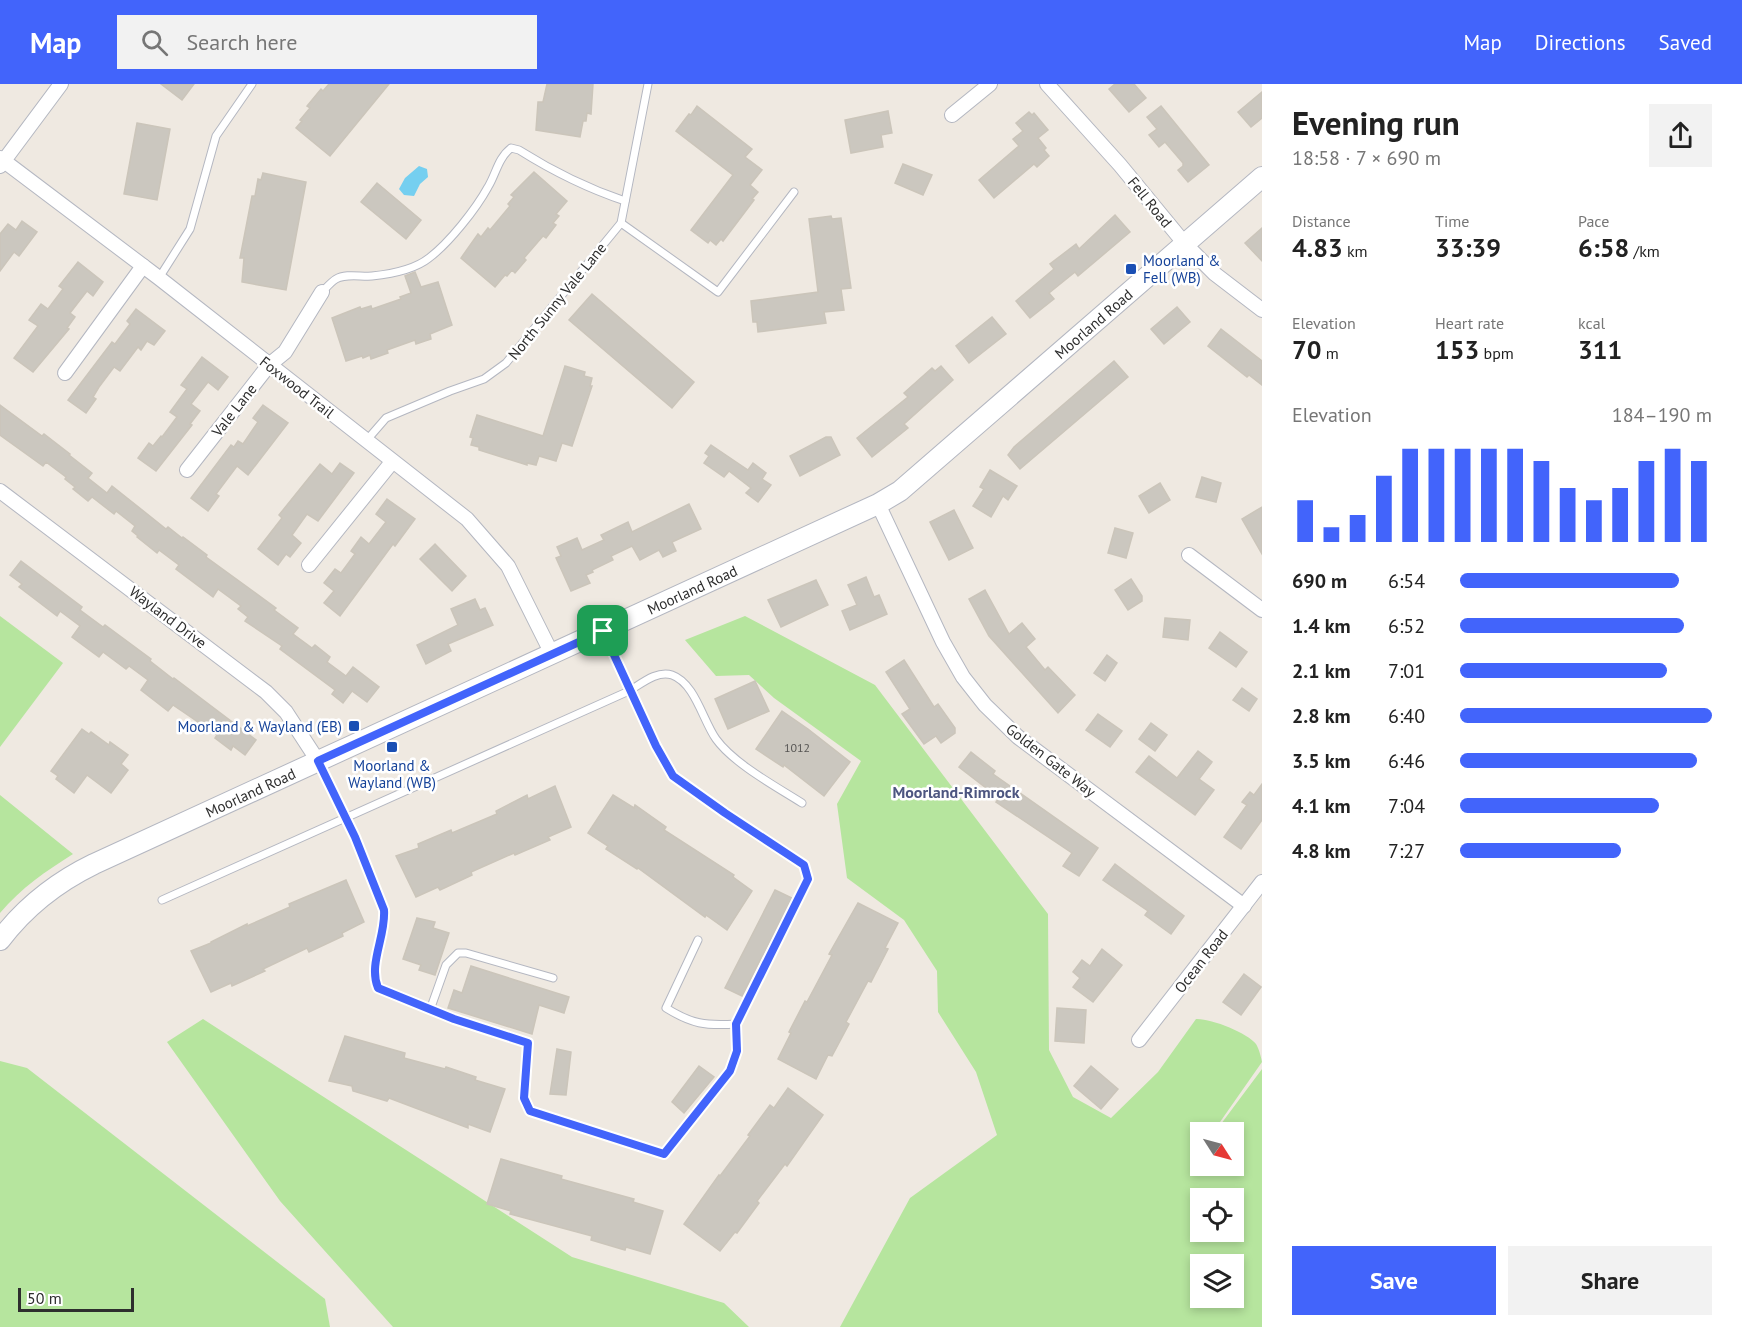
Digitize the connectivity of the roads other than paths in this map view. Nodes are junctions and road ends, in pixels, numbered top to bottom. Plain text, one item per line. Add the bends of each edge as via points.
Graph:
1 (61, 84) edge
2 (252, 84) edge
3 (648, 84) edge
4 (990, 84) edge
5 (1047, 84) edge
6 (952, 115) dead end
7 (1, 162) edge
8 (1262, 177) edge
9 (794, 192) dead end
10 (626, 201) junction
11 (621, 223) junction
12 (1185, 244) junction
13 (143, 266) junction
14 (159, 278) junction
15 (322, 292) joint
16 (1262, 310) edge
17 (269, 365) junction
18 (65, 373) dead end
19 (366, 441) junction
20 (392, 462) junction
21 (187, 470) dead end
22 (0, 491) edge
23 (878, 504) junction
24 (1189, 555) dead end
25 (309, 565) dead end
26 (1262, 610) edge
27 (603, 631) junction
28 (552, 654) junction
29 (629, 691) junction
30 (318, 761) junction
31 (802, 803) dead end
32 (345, 817) junction
33 (1262, 882) edge
34 (162, 900) dead end
35 (1244, 906) junction
36 (0, 940) edge
37 (698, 940) dead end
38 (553, 978) dead end
39 (430, 1010) junction
40 (736, 1024) junction
41 (1138, 1040) dead end

1 - 7 street
2 - 14 lane via 216,136 190,229
3 - 10 lane, North Sunny Vale Lane
4 - 6 street
5 - 12 street, Fell Road
7 - 13 street, Foxwood Trail
8 - 12 street, Moorland Road
9 - 11 lane via 718,292
10 - 11 lane, North Sunny Vale Lane
10 - 15 lane via 591,190 512,148 505,153 481,199 430,258 401,271 344,276
11 - 19 lane, North Sunny Vale Lane via 506,363 484,379 386,418
12 - 16 street, Fell Road via 1215,274
12 - 23 street, Moorland Road via 900,491
13 - 14 street, Foxwood Trail
13 - 18 street
14 - 17 street, Foxwood Trail
15 - 17 street, Vale Lane via 285,352
17 - 19 street, Foxwood Trail
17 - 21 street, Vale Lane
19 - 20 street, Foxwood Trail
20 - 25 street
20 - 28 street, Foxwood Trail via 467,519 498,553
22 - 30 street, Wayland Drive via 266,692 286,712
23 - 27 street, Moorland Road
23 - 35 street, Golden Gate Way via 943,642 985,705 1018,737
24 - 26 street
27 - 28 street, Moorland Road
27 - 29 lane
28 - 30 street, Moorland Road
29 - 31 lane via 653,677 673,676 698,703 726,750
29 - 32 lane
29 - 40 lane via 673,776 804,865 808,879
30 - 32 lane
30 - 36 street, Moorland Road via 69,876 43,896
32 - 34 lane
32 - 39 lane via 384,910 385,923 373,976 378,988
33 - 35 street, Ocean Road
35 - 41 street, Ocean Road
37 - 40 lane via 666,1008 708,1026
38 - 39 lane via 458,953 446,965
39 - 40 lane via 528,1043 524,1098 530,1111 664,1154 730,1071 737,1051

